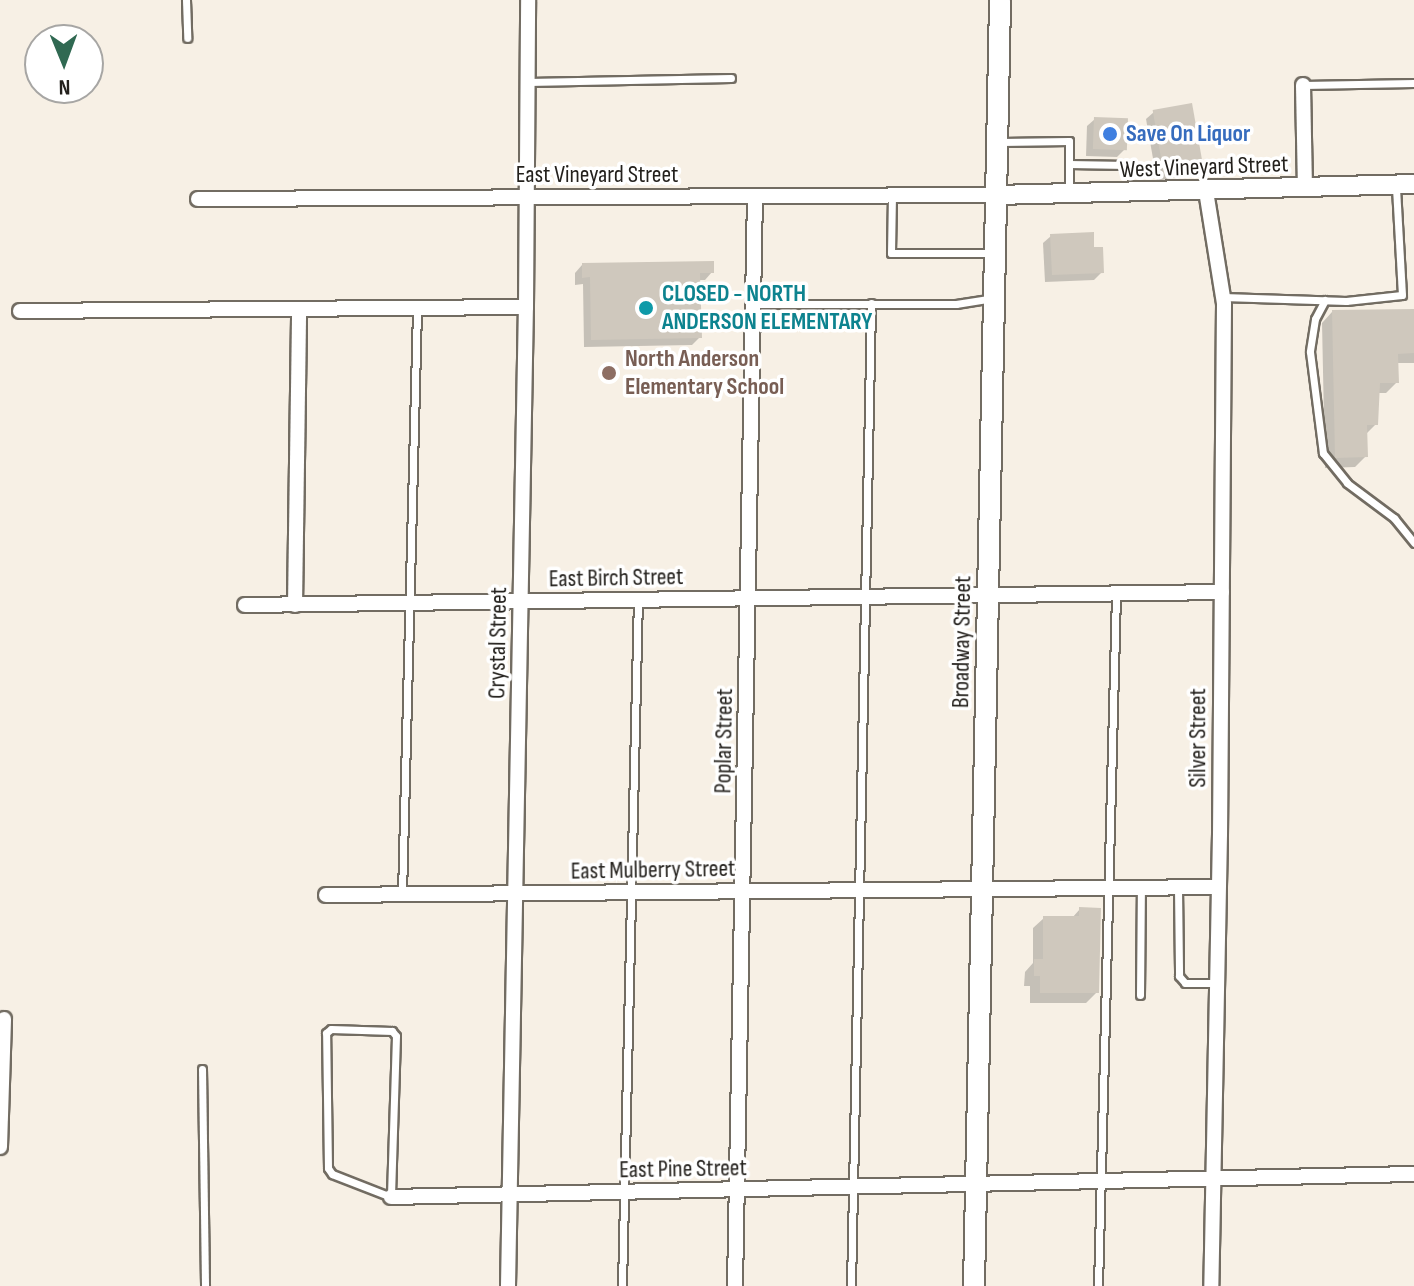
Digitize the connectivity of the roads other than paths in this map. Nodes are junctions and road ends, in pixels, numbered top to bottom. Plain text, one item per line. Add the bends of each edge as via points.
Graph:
1 (186, 0) edge
2 (528, 0) edge
3 (1000, 0) edge
4 (187, 38) dead end
5 (731, 78) dead end
6 (528, 82) junction
7 (1414, 83) edge
8 (1303, 85) joint
9 (998, 142) junction
10 (1069, 164) junction
11 (1127, 165) dead end
12 (1405, 185) edge
13 (1305, 188) junction
14 (1206, 191) junction
15 (892, 195) junction
16 (996, 195) junction
17 (1069, 195) junction
18 (755, 196) junction
19 (527, 197) junction
20 (198, 199) dead end
21 (994, 253) junction
22 (1402, 295) junction
23 (1414, 296) edge
24 (1223, 297) junction
25 (994, 298) junction
26 (1325, 300) junction
27 (871, 303) junction
28 (754, 304) junction
29 (526, 307) junction
30 (417, 308) junction
31 (299, 309) junction
32 (20, 311) dead end
33 (1414, 543) edge
34 (1222, 592) junction
35 (1116, 593) junction
36 (989, 594) junction
37 (868, 596) junction
38 (749, 598) junction
39 (638, 599) junction
40 (521, 601) junction
41 (409, 603) junction
42 (245, 605) dead end
43 (295, 605) junction
44 (1141, 887) junction
45 (1178, 887) junction
46 (1217, 887) junction
47 (1108, 888) junction
48 (980, 889) junction
49 (861, 890) junction
50 (744, 891) junction
51 (631, 892) junction
52 (515, 893) junction
53 (402, 894) junction
54 (326, 895) dead end
55 (1217, 983) junction
56 (1140, 995) dead end
57 (4, 1019) dead end
58 (202, 1069) dead end
59 (0, 1147) edge
60 (1414, 1174) edge
61 (1211, 1179) junction
62 (1101, 1182) junction
63 (976, 1185) junction
64 (852, 1187) junction
65 (737, 1190) junction
66 (624, 1192) junction
67 (509, 1194) junction
68 (391, 1197) junction
69 (205, 1286) edge
70 (508, 1286) edge
71 (622, 1286) edge
72 (735, 1286) edge
73 (851, 1286) edge
74 (974, 1286) edge
75 (1098, 1286) edge
76 (1211, 1286) edge

1 - 4 lane
2 - 6 street, Crystal Street
3 - 9 main road, Broadway Street
5 - 6 lane
6 - 19 street, Crystal Street
7 - 8 lane
8 - 13 street
9 - 10 lane via 1069,141
9 - 16 main road, Broadway Street
10 - 11 lane
10 - 17 lane
12 - 13 street, West Vineyard Street
12 - 22 lane
13 - 14 street, West Vineyard Street
14 - 17 street, West Vineyard Street
14 - 24 street, Silver Street
15 - 16 street, East Vineyard Street
15 - 18 street, East Vineyard Street
15 - 21 lane via 891,253
16 - 17 street, West Vineyard Street
16 - 21 main road, Broadway Street
18 - 19 street, East Vineyard Street
18 - 28 street, Poplar Street
19 - 20 street, East Vineyard Street
19 - 29 street, Crystal Street
21 - 25 main road, Broadway Street
22 - 23 lane
22 - 26 lane
24 - 26 lane
24 - 34 street, Silver Street
25 - 27 lane via 956,304
25 - 36 main road, Broadway Street
26 - 33 lane via 1315,319 1310,352 1323,453 1347,483 1394,518
27 - 28 lane
27 - 37 lane
28 - 38 street, Poplar Street
29 - 30 street
29 - 40 street, Crystal Street
30 - 31 street
30 - 41 lane
31 - 32 street
31 - 43 street
34 - 35 street, East Birch Street
34 - 46 street, Silver Street
35 - 36 street, East Birch Street
35 - 47 lane
36 - 37 street, East Birch Street
36 - 48 main road, Broadway Street
37 - 38 street, East Birch Street
37 - 49 lane
38 - 39 street, East Birch Street
38 - 50 street, Poplar Street
39 - 40 street, East Birch Street
39 - 51 lane
40 - 41 street, East Birch Street
40 - 52 street, Crystal Street
41 - 43 street, East Birch Street
41 - 53 lane
42 - 43 street, East Birch Street
44 - 45 street, East Mulberry Street
44 - 47 street, East Mulberry Street
44 - 56 lane
45 - 46 street, East Mulberry Street
45 - 55 lane via 1179,976 1185,983
46 - 55 street, Silver Street
47 - 48 street, East Mulberry Street
47 - 62 lane
48 - 49 street, East Mulberry Street
48 - 63 main road, Broadway Street
49 - 50 street, East Mulberry Street
49 - 64 lane
50 - 51 street, East Mulberry Street
50 - 65 street, Poplar Street
51 - 52 street, East Mulberry Street
51 - 66 lane
52 - 53 street, East Mulberry Street
52 - 67 street, Crystal Street
53 - 54 street, East Mulberry Street
55 - 61 street, Silver Street
57 - 59 street
58 - 69 lane
60 - 61 street, East Pine Street
61 - 62 street, East Pine Street
61 - 76 street, Silver Street
62 - 63 street, East Pine Street
62 - 75 lane
63 - 64 street, East Pine Street
63 - 74 main road, Broadway Street
64 - 65 street, East Pine Street
64 - 73 lane
65 - 66 street, East Pine Street
65 - 72 street, Poplar Street
66 - 67 street, East Pine Street
66 - 71 lane
67 - 68 street, East Pine Street
67 - 70 street, Crystal Street
68 - 68 lane via 328,1168 326,1033 331,1029 392,1031 396,1036

